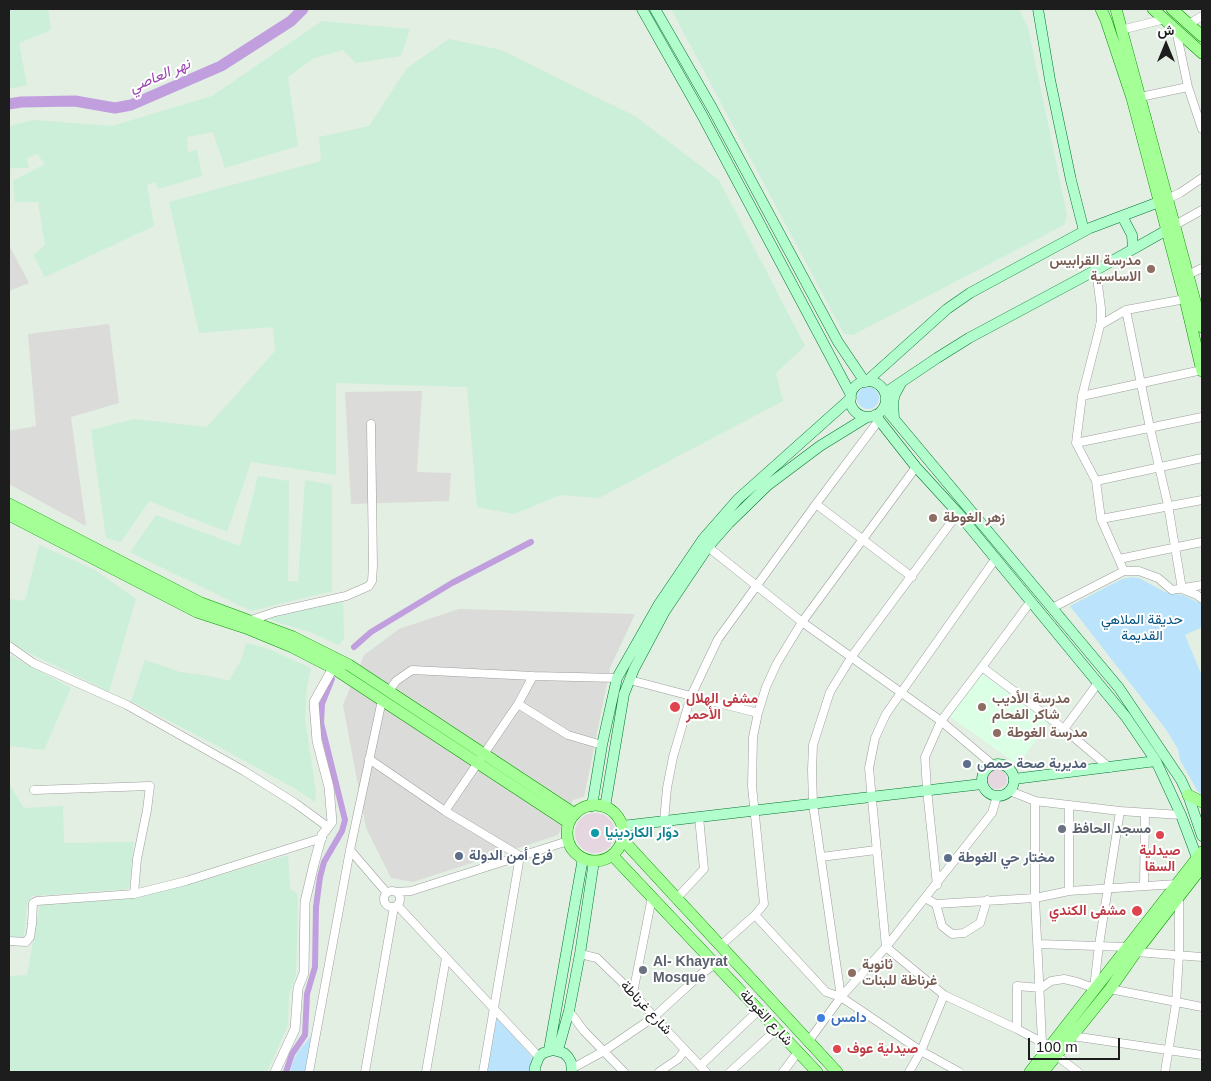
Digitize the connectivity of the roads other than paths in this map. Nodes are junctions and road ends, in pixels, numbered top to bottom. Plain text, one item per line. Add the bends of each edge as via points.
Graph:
1 (642, 9) edge
2 (655, 9) edge
3 (1038, 9) edge
4 (1101, 9) edge
5 (1116, 9) edge
6 (1153, 9) edge
7 (1172, 9) edge
8 (1202, 16) edge
9 (1165, 19) junction
10 (1189, 24) junction
11 (1176, 29) junction
12 (1121, 30) junction
13 (1202, 36) edge
14 (1202, 53) edge
15 (1188, 87) junction
16 (1140, 96) junction
17 (1202, 129) edge
18 (1202, 178) edge
19 (1163, 201) junction
20 (1202, 210) edge
21 (1122, 216) junction
22 (1171, 228) junction
23 (1084, 231) junction
24 (1133, 249) junction
25 (1202, 268) edge
26 (1096, 270) junction
27 (1188, 275) junction
28 (1194, 297) edge
29 (1126, 310) junction
30 (1100, 325) junction
31 (1202, 327) edge
32 (1202, 370) edge
33 (840, 376) junction
34 (866, 381) junction
35 (903, 381) junction
36 (1142, 384) junction
37 (885, 394) junction
38 (1082, 396) junction
39 (851, 397) junction
40 (884, 406) junction
41 (837, 409) junction
42 (874, 417) junction
43 (1202, 417) edge
44 (894, 418) junction
45 (371, 424) dead end
46 (1150, 428) junction
47 (1076, 443) junction
48 (1202, 458) edge
49 (916, 467) junction
50 (1158, 467) junction
51 (1096, 481) junction
52 (1202, 500) edge
53 (9, 504) edge
54 (816, 504) junction
55 (1168, 506) junction
56 (958, 513) junction
57 (9, 515) edge
58 (1101, 519) junction
59 (863, 539) junction
60 (1202, 542) edge
61 (708, 547) junction
62 (1174, 547) junction
63 (996, 558) junction
64 (1119, 559) junction
65 (1124, 571) junction
66 (912, 577) junction
67 (1202, 585) edge
68 (758, 586) junction
69 (1182, 589) junction
70 (1202, 599) edge
71 (1031, 601) junction
72 (1052, 608) junction
73 (248, 621) junction
74 (802, 622) junction
75 (9, 646) edge
76 (852, 656) junction
77 (982, 667) junction
78 (333, 668) junction
79 (533, 676) junction
80 (617, 678) junction
81 (630, 680) junction
82 (1098, 684) junction
83 (902, 692) junction
84 (385, 695) junction
85 (691, 696) junction
86 (518, 704) junction
87 (758, 713) junction
88 (941, 721) junction
89 (1064, 729) junction
90 (602, 745) junction
91 (481, 758) junction
92 (369, 759) junction
93 (1156, 761) junction
94 (993, 765) junction
95 (1110, 768) junction
96 (1014, 779) junction
97 (982, 784) junction
98 (34, 790) dead end
99 (926, 790) junction
100 (1010, 790) junction
101 (1188, 795) junction
102 (997, 796) junction
103 (871, 797) junction
104 (1036, 801) junction
105 (1202, 802) edge
106 (813, 804) junction
107 (1069, 805) junction
108 (592, 806) junction
109 (605, 807) junction
110 (445, 811) junction
111 (754, 811) junction
112 (1120, 811) junction
113 (1145, 813) junction
114 (1181, 815) junction
115 (699, 817) junction
116 (572, 819) junction
117 (664, 821) junction
118 (622, 826) junction
119 (328, 827) junction
120 (1202, 836) edge
121 (322, 838) junction
122 (622, 840) junction
123 (568, 841) junction
124 (350, 850) junction
125 (876, 850) junction
126 (520, 856) junction
127 (612, 856) junction
128 (821, 857) junction
129 (583, 858) junction
130 (594, 861) junction
131 (1201, 864) edge
132 (936, 884) junction
133 (1144, 885) junction
134 (1109, 888) junction
135 (1178, 889) junction
136 (411, 891) junction
137 (1069, 891) junction
138 (396, 892) junction
139 (387, 893) junction
140 (134, 894) junction
141 (652, 897) junction
142 (925, 898) junction
143 (1036, 898) junction
144 (676, 899) junction
145 (987, 900) junction
146 (936, 904) junction
147 (395, 905) junction
148 (755, 915) junction
149 (9, 941) edge
150 (1038, 944) junction
151 (1099, 945) junction
152 (720, 946) junction
153 (886, 947) junction
154 (1131, 950) junction
155 (580, 954) junction
156 (1179, 955) junction
157 (1202, 957) edge
158 (446, 958) junction
159 (715, 964) junction
160 (1041, 988) junction
161 (1094, 988) junction
162 (1110, 989) junction
163 (633, 993) junction
164 (944, 995) junction
165 (841, 997) junction
166 (1176, 1003) junction
167 (1202, 1007) edge
168 (494, 1009) junction
169 (759, 1010) junction
170 (568, 1011) junction
171 (654, 1017) junction
172 (776, 1029) junction
173 (1017, 1029) junction
174 (1072, 1036) junction
175 (808, 1042) junction
176 (1049, 1048) junction
177 (553, 1050) junction
178 (685, 1050) junction
179 (1168, 1050) junction
180 (604, 1051) junction
181 (921, 1051) junction
182 (798, 1052) junction
183 (1202, 1055) edge
184 (539, 1057) junction
185 (703, 1069) edge
186 (572, 1070) edge
187 (275, 1072) edge
188 (309, 1072) edge
189 (365, 1072) edge
190 (426, 1072) edge
191 (483, 1072) edge
192 (535, 1072) edge
193 (624, 1072) edge
194 (659, 1072) edge
195 (730, 1072) edge
196 (783, 1072) edge
197 (817, 1072) edge
198 (837, 1072) edge
199 (909, 1072) edge
200 (959, 1072) edge
201 (1030, 1072) edge
202 (1044, 1072) edge
203 (1078, 1072) edge
204 (1165, 1072) edge

1 - 33 main road
2 - 34 main road via 838,342
3 - 23 main road via 1050,80
4 - 19 main road
5 - 12 main road
6 - 9 main road
7 - 10 main road
8 - 10 street
9 - 11 main road
9 - 12 street
10 - 13 main road
11 - 14 main road
11 - 15 street
12 - 16 main road
15 - 16 street
15 - 17 street
16 - 19 main road
18 - 19 street
19 - 21 main road
19 - 22 main road
20 - 22 street
21 - 23 main road
21 - 24 main road via 1132,235
22 - 24 main road
22 - 27 main road
22 - 28 main road
23 - 34 main road via 954,304
24 - 26 main road
25 - 27 street
26 - 30 street
26 - 35 main road via 969,338
27 - 28 main road
28 - 29 street
28 - 31 main road
28 - 32 main road
29 - 30 street
29 - 36 street
30 - 38 street
32 - 36 street
33 - 39 main road
33 - 41 main road
34 - 37 main road via 878,384
34 - 39 main road via 856,386
35 - 37 main road
35 - 44 main road via 895,394
36 - 38 street
36 - 46 street
37 - 40 main road
38 - 47 street
39 - 41 main road
39 - 42 main road via 855,411
40 - 42 main road
40 - 44 main road
41 - 80 main road via 738,499 703,539 659,604
42 - 49 main road
42 - 54 street
42 - 61 main road via 820,446 768,485
43 - 46 street
44 - 72 main road
45 - 73 street via 373,566 369,586 346,596
46 - 47 street
46 - 50 street
47 - 51 street
48 - 50 street
49 - 56 main road
49 - 59 street
50 - 51 street
50 - 55 street
51 - 58 street
52 - 55 street
53 - 73 main road via 202,604
54 - 59 street
54 - 68 street
55 - 58 street
55 - 62 street
56 - 63 main road
56 - 66 street
57 - 78 main road via 197,612 246,628
58 - 64 street
59 - 66 street
59 - 74 street
60 - 62 street
61 - 68 street
61 - 81 main road via 665,611
62 - 64 street
62 - 69 street
63 - 71 main road
63 - 83 street
64 - 65 street
65 - 69 street via 1140,571 1158,578 1172,590
65 - 72 street
66 - 76 street
67 - 69 street
68 - 74 street
68 - 85 street via 718,639
69 - 70 street
71 - 77 street
71 - 82 main road
72 - 101 main road via 1118,688
73 - 84 main road via 293,637 333,657
74 - 76 street
74 - 87 street via 777,663
75 - 119 street via 34,663 127,705 244,771
76 - 83 street
76 - 106 street via 830,692 813,745
77 - 88 street
77 - 89 street
78 - 84 main road
78 - 119 street via 314,702 317,741 329,787 332,822
79 - 80 street
79 - 84 street via 412,670 396,681
79 - 86 street
80 - 90 main road
81 - 85 street
81 - 109 main road via 624,694
82 - 89 street
82 - 93 main road via 1126,717
83 - 88 street
83 - 103 street via 886,714 875,738 869,768
84 - 91 main road
84 - 92 street
85 - 87 street
85 - 117 street via 673,757
86 - 90 street via 568,735
86 - 91 street
87 - 111 street via 753,737
88 - 94 street
88 - 99 street via 925,757
89 - 95 street
90 - 108 main road
91 - 110 street
91 - 116 main road
92 - 110 street
92 - 124 street
93 - 95 main road
93 - 114 main road
94 - 96 main road via 1007,767
94 - 97 main road via 985,770
95 - 96 main road
96 - 100 main road
97 - 99 main road
97 - 102 main road
98 - 140 street via 150,786
99 - 103 main road
99 - 132 street
100 - 102 main road
100 - 104 street
101 - 105 main road
101 - 120 main road
102 - 132 street via 992,814
103 - 106 main road
103 - 125 street
104 - 107 street
104 - 143 street
106 - 111 main road
106 - 128 street
107 - 112 street
107 - 137 street
108 - 109 main road
108 - 116 main road via 583,808
109 - 118 main road via 616,815
110 - 126 street
111 - 115 main road
111 - 148 street via 764,904
112 - 113 street
112 - 134 street
113 - 114 street
113 - 133 street
114 - 131 main road
115 - 117 main road
115 - 144 street via 704,869
116 - 123 main road via 567,832
117 - 118 main road
118 - 122 main road
119 - 121 street
121 - 140 street
121 - 187 street via 305,902 304,973 298,988 295,1030
122 - 127 main road
122 - 144 main road
123 - 126 street
123 - 129 main road via 576,854
124 - 139 street
124 - 188 street
125 - 128 street
125 - 153 street
126 - 136 street
126 - 168 street
127 - 130 main road
127 - 141 main road, شارع الغوطة
128 - 165 street
129 - 130 main road
129 - 177 main road
130 - 155 main road
131 - 135 main road
132 - 142 street
133 - 134 street
133 - 135 street
134 - 137 street
134 - 151 street
135 - 154 main road
135 - 156 street
136 - 138 street
136 - 147 street
137 - 143 street
138 - 139 street
138 - 147 street via 400,896
139 - 147 street via 384,898
140 - 149 street via 37,901 33,903 30,937 26,942
141 - 159 main road, شارع الغوطة
141 - 163 street
142 - 146 street
142 - 153 street
143 - 145 street
143 - 150 street
144 - 152 main road
145 - 146 street
145 - 146 street via 980,923 964,933 952,934 942,926
147 - 158 street
147 - 189 street
148 - 152 street
148 - 165 street via 826,992
150 - 151 street
150 - 160 street
151 - 154 street
151 - 161 street
152 - 175 main road
153 - 164 street
153 - 165 street
154 - 156 street
154 - 161 main road
154 - 162 main road
155 - 163 street, شارع غرناطة via 597,958
155 - 170 main road
156 - 157 street
156 - 166 street
158 - 168 street
158 - 190 street
159 - 169 main road, شارع الغوطة
159 - 171 street
160 - 161 street via 1051,981 1064,979
160 - 173 street via 1017,986
160 - 176 street
161 - 176 main road
162 - 166 street
162 - 174 main road
163 - 171 street, شارع غرناطة
164 - 173 street
164 - 181 street
165 - 175 street
165 - 181 street
166 - 167 street
166 - 179 street
168 - 184 street
168 - 191 street
169 - 172 main road, شارع الغوطة
169 - 185 street
170 - 177 main road
170 - 180 street
171 - 178 street, شارع غرناطة
171 - 180 street
172 - 182 main road, شارع الغوطة
172 - 195 street
173 - 176 street
174 - 176 main road
174 - 179 street
175 - 198 main road
176 - 201 main road
176 - 202 main road
176 - 203 street
177 - 184 main road
177 - 186 main road via 568,1057
178 - 185 street, شارع غرناطة
178 - 194 street
179 - 183 street
179 - 204 street
180 - 186 street
180 - 193 street
181 - 199 street
181 - 200 street
182 - 196 street
182 - 197 main road, شارع الغوطة
184 - 192 main road

